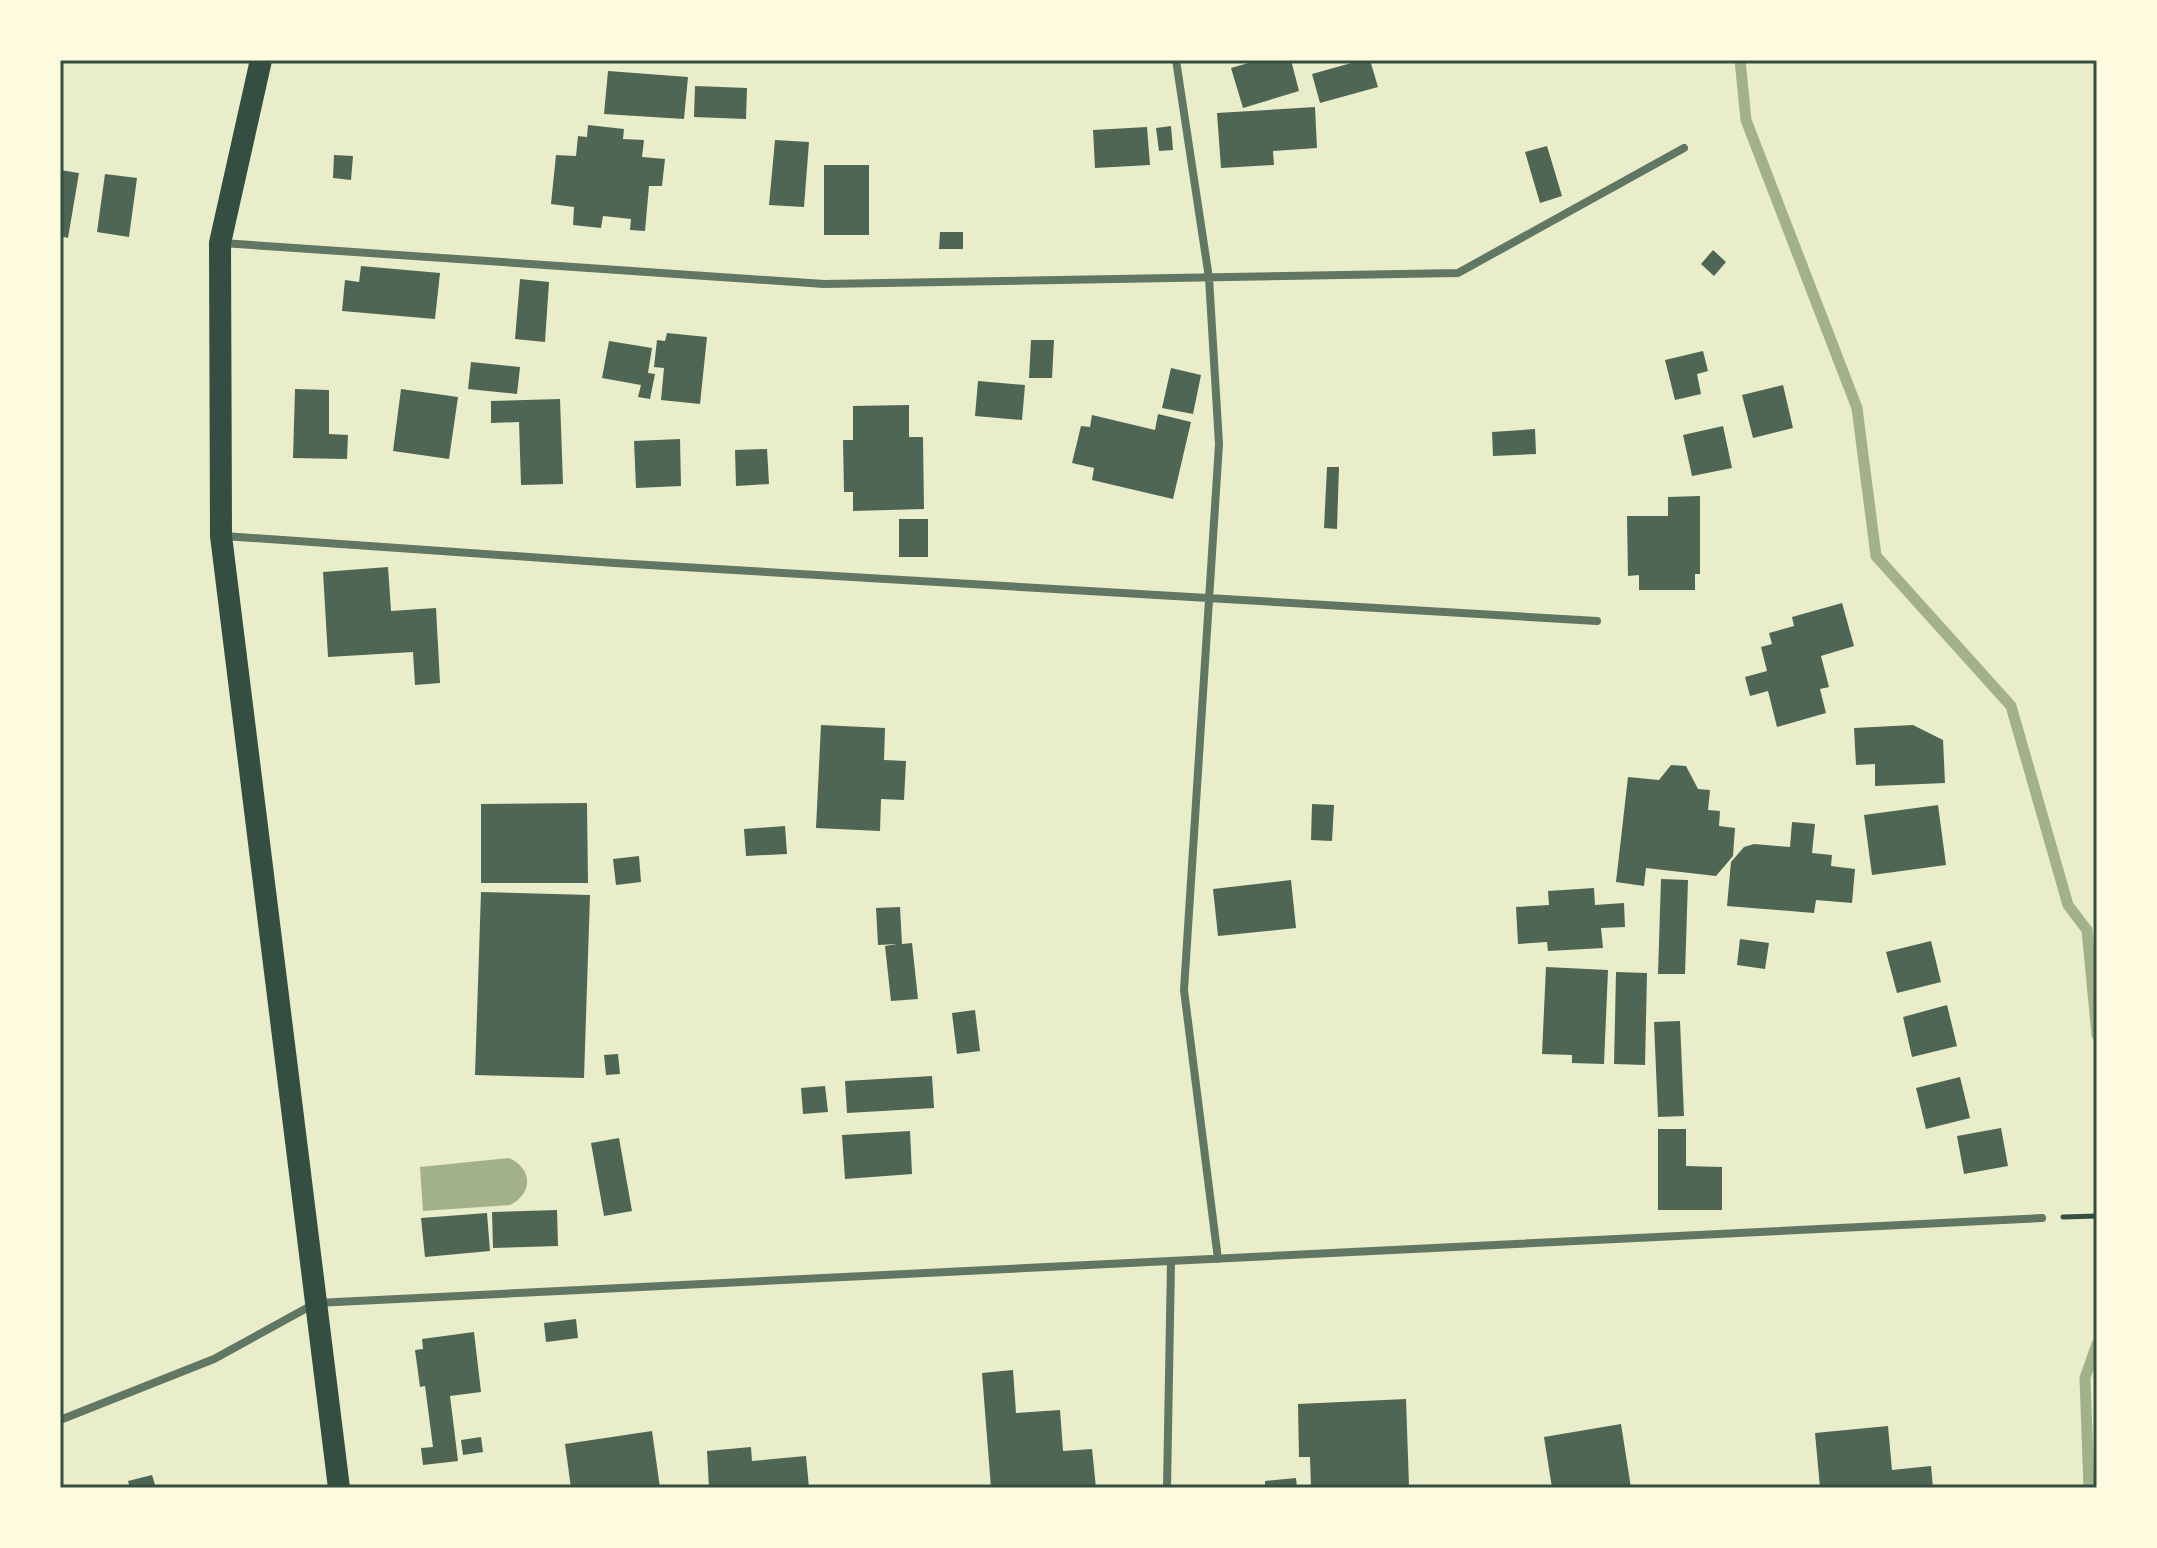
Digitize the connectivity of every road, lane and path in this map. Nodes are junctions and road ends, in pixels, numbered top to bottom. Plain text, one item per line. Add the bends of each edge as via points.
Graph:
1 (261, 60) edge
2 (1176, 60) edge
3 (1684, 148) dead end
4 (220, 243) junction
5 (1209, 278) junction
6 (221, 536) junction
7 (1208, 598) junction
8 (1597, 621) dead end
9 (2097, 1216) edge
10 (2042, 1218) joint
11 (1218, 1259) junction
12 (1171, 1262) junction
13 (316, 1303) junction
14 (60, 1420) edge
15 (339, 1488) edge
16 (1167, 1488) edge

1 - 4 highway
2 - 5 street
3 - 5 street via 1458,273
4 - 5 street via 824,284
4 - 6 highway
5 - 7 street via 1219,444
6 - 7 street
6 - 13 highway
7 - 8 street
7 - 11 street via 1184,990
9 - 10 path
10 - 11 street
11 - 12 street
12 - 13 street
12 - 16 street
13 - 14 street via 214,1359
13 - 15 highway

